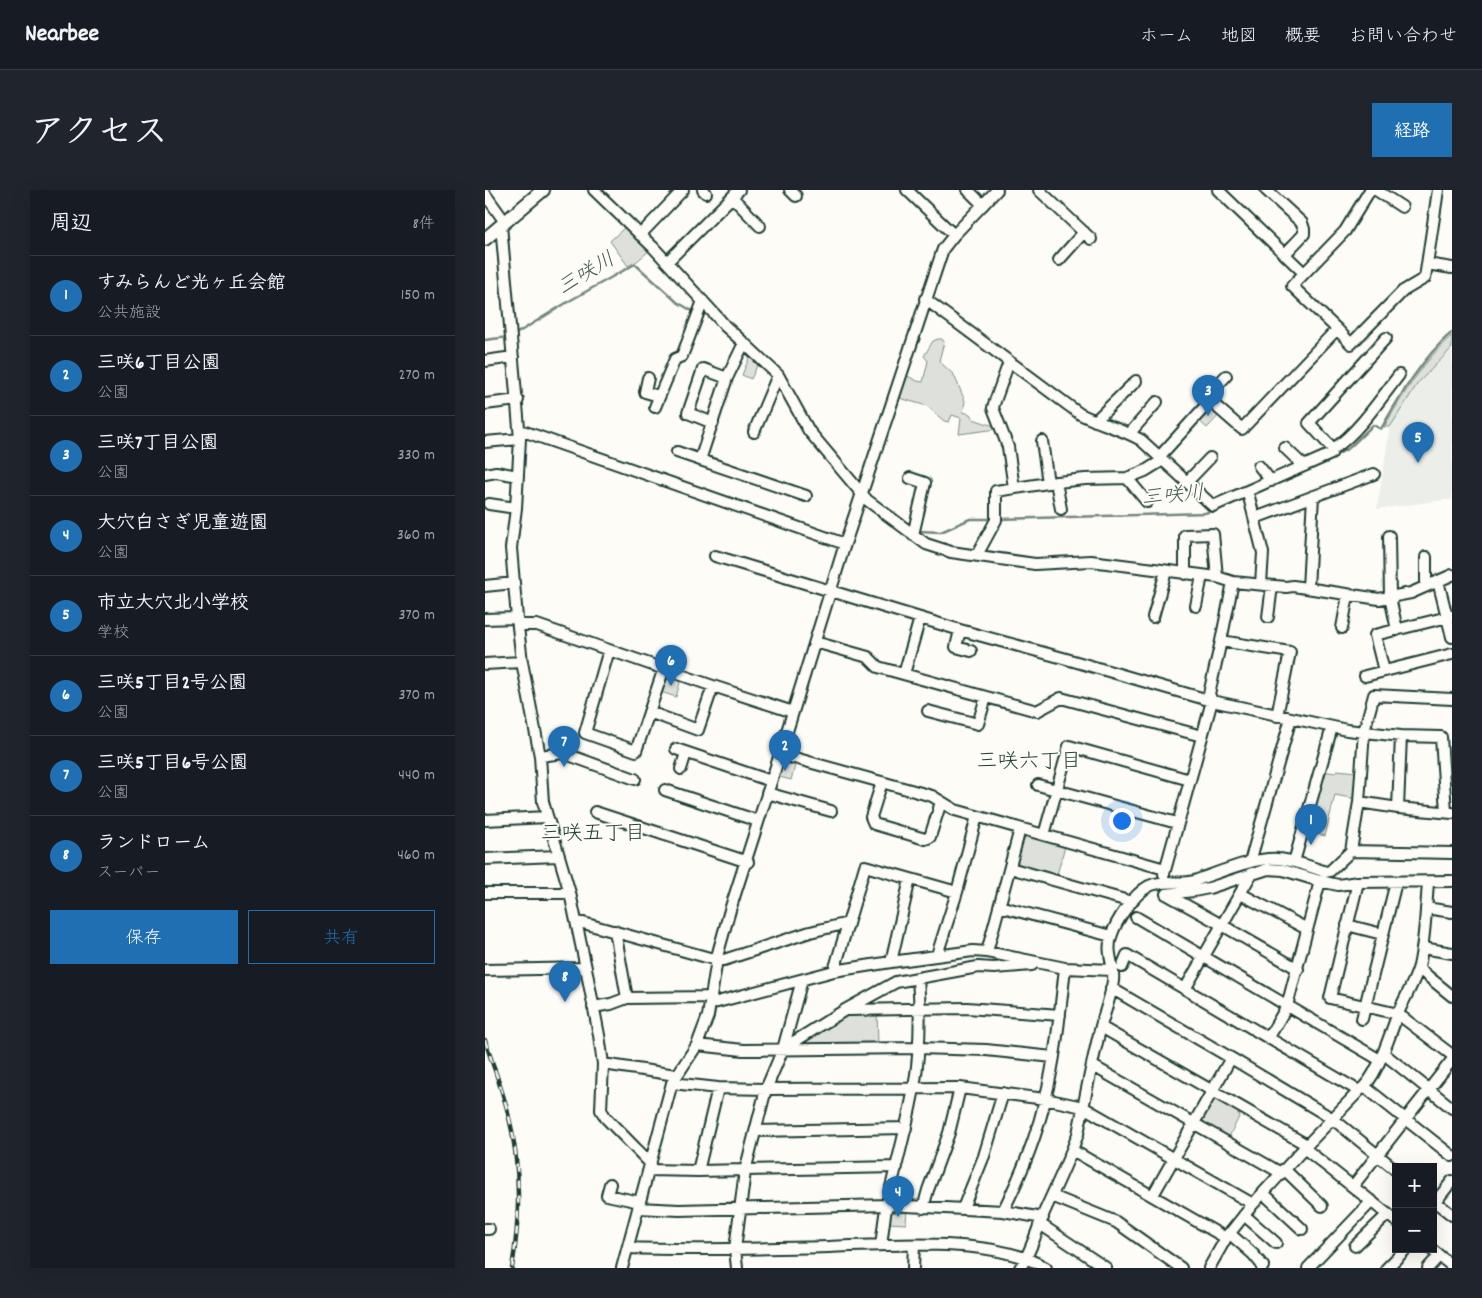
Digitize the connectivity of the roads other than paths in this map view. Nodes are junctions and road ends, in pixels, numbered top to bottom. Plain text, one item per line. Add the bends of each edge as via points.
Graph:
1 (543, 190) edge
2 (594, 190) edge
3 (683, 190) edge
4 (907, 190) edge
5 (968, 190) edge
6 (997, 190) edge
7 (1039, 190) edge
8 (1218, 190) edge
9 (1266, 190) edge
10 (1370, 190) edge
11 (1376, 190) edge
12 (1438, 190) edge
13 (485, 194) edge
14 (735, 194) edge
15 (983, 205) junction
16 (1402, 207) dead end
17 (503, 224) junction
18 (760, 226) dead end
19 (640, 235) junction
20 (954, 235) junction
21 (485, 239) edge
22 (1285, 254) junction
23 (1059, 260) dead end
24 (667, 262) junction
25 (1427, 264) junction
26 (1452, 268) edge
27 (1304, 273) junction
28 (925, 299) junction
29 (703, 301) junction
30 (1337, 329) junction
31 (1386, 338) dead end
32 (744, 342) junction
33 (513, 357) junction
34 (485, 361) edge
35 (1009, 362) junction
36 (1399, 374) dead end
37 (778, 375) junction
38 (1225, 376) dead end
39 (648, 378) dead end
40 (727, 378) junction
41 (1136, 381) dead end
42 (659, 396) junction
43 (517, 400) junction
44 (1210, 401) junction
45 (1157, 402) dead end
46 (485, 404) edge
47 (655, 407) dead end
48 (1095, 422) junction
49 (713, 423) junction
50 (754, 432) dead end
51 (1130, 433) junction
52 (520, 435) junction
53 (1042, 441) dead end
54 (485, 442) edge
55 (1285, 448) dead end
56 (1333, 449) junction
57 (677, 452) dead end
58 (1161, 458) junction
59 (1210, 458) dead end
60 (700, 460) junction
61 (1259, 466) dead end
62 (1304, 466) junction
63 (485, 474) edge
64 (1374, 474) dead end
65 (518, 476) junction
66 (910, 478) dead end
67 (1127, 478) junction
68 (1271, 480) junction
69 (1052, 482) junction
70 (1187, 482) junction
71 (1232, 486) dead end
72 (1014, 488) junction
73 (861, 494) junction
74 (1247, 494) junction
75 (807, 496) dead end
76 (1313, 496) junction
77 (1147, 502) dead end
78 (489, 504) dead end
79 (516, 508) junction
80 (1061, 509) dead end
81 (1255, 518) junction
82 (913, 535) junction
83 (1389, 536) dead end
84 (845, 544) junction
85 (977, 555) junction
86 (715, 556) dead end
87 (1425, 557) dead end
88 (1166, 571) junction
89 (1185, 574) junction
90 (1452, 574) edge
91 (1202, 576) junction
92 (1217, 577) junction
93 (1438, 581) junction
94 (1233, 582) junction
95 (514, 583) junction
96 (1261, 584) junction
97 (485, 586) edge
98 (1272, 586) junction
99 (1426, 586) junction
100 (1308, 588) junction
101 (831, 592) junction
102 (1348, 595) junction
103 (1390, 597) junction
104 (1196, 606) dead end
105 (1153, 617) dead end
106 (1268, 617) dead end
107 (1449, 617) edge
108 (920, 618) junction
109 (485, 619) edge
110 (517, 621) junction
111 (1342, 628) dead end
112 (960, 630) junction
113 (1397, 630) junction
114 (1452, 636) edge
115 (1221, 641) junction
116 (815, 642) junction
117 (609, 650) junction
118 (971, 651) dead end
119 (1452, 654) edge
120 (522, 662) junction
121 (485, 664) edge
122 (663, 668) junction
123 (1384, 672) junction
124 (904, 674) junction
125 (1365, 676) dead end
126 (713, 686) junction
127 (986, 697) junction
128 (1452, 698) edge
129 (1212, 701) junction
130 (928, 711) dead end
131 (649, 712) junction
132 (793, 712) junction
133 (1277, 716) junction
134 (1291, 718) junction
135 (1331, 727) junction
136 (1364, 731) junction
137 (1202, 736) junction
138 (1401, 736) junction
139 (780, 754) junction
140 (540, 756) junction
141 (681, 770) dead end
142 (635, 779) dead end
143 (1190, 780) junction
144 (771, 781) junction
145 (882, 782) junction
146 (1038, 785) dead end
147 (665, 790) dead end
148 (1057, 790) junction
149 (767, 793) junction
150 (941, 802) junction
151 (1359, 802) junction
152 (1397, 808) junction
153 (831, 811) dead end
154 (595, 812) dead end
155 (1449, 812) edge
156 (977, 816) junction
157 (547, 817) junction
158 (485, 820) edge
159 (758, 821) junction
160 (1177, 824) junction
161 (1020, 828) junction
162 (1044, 835) junction
163 (1351, 851) junction
164 (1452, 853) edge
165 (558, 856) junction
166 (485, 859) edge
167 (747, 862) junction
168 (1295, 862) junction
169 (1010, 868) junction
170 (1165, 868) junction
171 (1251, 868) junction
172 (910, 879) junction
173 (1320, 881) junction
174 (1452, 881) edge
175 (1358, 882) junction
176 (1396, 882) junction
177 (1428, 882) junction
178 (1161, 883) junction
179 (957, 892) junction
180 (570, 893) junction
181 (485, 894) edge
182 (1241, 894) junction
183 (1132, 902) junction
184 (999, 906) junction
185 (1426, 908) junction
186 (1452, 912) edge
187 (1136, 917) dead end
188 (576, 921) junction
189 (848, 923) junction
190 (1222, 925) junction
191 (1347, 925) junction
192 (1307, 929) junction
193 (615, 931) junction
194 (1382, 934) junction
195 (1111, 936) junction
196 (1423, 948) junction
197 (988, 952) junction
198 (1452, 953) edge
199 (937, 955) junction
200 (1204, 956) junction
201 (717, 960) junction
202 (891, 962) junction
203 (1045, 964) junction
204 (586, 968) junction
205 (986, 968) junction
206 (1065, 968) junction
207 (1117, 968) junction
208 (1298, 969) junction
209 (1419, 969) junction
210 (485, 970) edge
211 (835, 971) junction
212 (918, 978) junction
213 (802, 980) junction
214 (1111, 988) junction
215 (1185, 989) junction
216 (1452, 996) edge
217 (627, 998) junction
218 (711, 1001) junction
219 (1287, 1006) junction
220 (1365, 1006) junction
221 (593, 1007) junction
222 (921, 1008) junction
223 (845, 1010) junction
224 (1398, 1014) junction
225 (1060, 1015) junction
226 (1362, 1019) dead end
227 (1101, 1027) junction
228 (1269, 1037) junction
229 (697, 1045) junction
230 (919, 1048) junction
231 (783, 1049) junction
232 (1452, 1055) edge
233 (1382, 1056) junction
234 (1053, 1057) junction
235 (1231, 1058) junction
236 (1452, 1060) edge
237 (603, 1064) junction
238 (1093, 1066) junction
239 (674, 1079) junction
240 (718, 1088) junction
241 (914, 1088) junction
242 (960, 1088) junction
243 (766, 1089) junction
244 (1362, 1089) junction
245 (1213, 1090) junction
246 (1429, 1090) junction
247 (1003, 1093) junction
248 (1045, 1099) junction
249 (1083, 1107) junction
250 (1452, 1108) edge
251 (1333, 1119) junction
252 (1405, 1119) junction
253 (1194, 1122) junction
254 (905, 1128) junction
255 (755, 1131) junction
256 (1305, 1146) junction
257 (1072, 1150) junction
258 (1378, 1155) junction
259 (1452, 1156) edge
260 (1173, 1159) junction
261 (650, 1167) junction
262 (1392, 1167) edge
263 (897, 1168) junction
264 (698, 1171) junction
265 (745, 1171) junction
266 (1282, 1171) junction
267 (1452, 1181) edge
268 (609, 1184) dead end
269 (1353, 1186) junction
270 (1263, 1193) junction
271 (1153, 1195) junction
272 (1051, 1196) junction
273 (1437, 1198) edge
274 (1372, 1201) junction
275 (1253, 1204) junction
276 (1437, 1204) edge
277 (639, 1205) junction
278 (887, 1205) junction
279 (1322, 1206) dead end
280 (923, 1208) junction
281 (963, 1208) junction
282 (739, 1209) junction
283 (1003, 1211) junction
284 (1244, 1215) junction
285 (1452, 1215) edge
286 (1392, 1218) edge
287 (1041, 1221) junction
288 (1302, 1229) dead end
289 (1228, 1235) junction
290 (1276, 1243) dead end
291 (881, 1245) junction
292 (914, 1245) junction
293 (1355, 1246) dead end
294 (628, 1248) junction
295 (735, 1249) junction
296 (1402, 1253) edge
297 (1435, 1253) edge
298 (1436, 1253) edge
299 (1027, 1258) junction
300 (1452, 1266) edge
301 (622, 1268) edge
302 (737, 1268) edge
303 (913, 1268) edge
304 (1020, 1268) edge
305 (1046, 1268) edge
306 (1106, 1268) edge
307 (1181, 1268) edge
308 (1209, 1268) edge
309 (1262, 1268) edge
310 (1308, 1268) edge
311 (1387, 1268) edge
312 (1428, 1268) edge

1 - 17 main road
2 - 19 street
3 - 19 street
4 - 20 street
5 - 15 street
6 - 15 street
7 - 23 street via 1087,235
8 - 22 street
9 - 22 street via 1302,223 1304,229 1304,234
10 - 27 street via 1345,231
11 - 16 street
12 - 25 street
13 - 17 street
14 - 18 street
14 - 24 street
15 - 20 street
17 - 21 main road
17 - 33 street
19 - 24 street
20 - 28 street via 943,249
22 - 27 street
24 - 29 street
25 - 26 street
25 - 30 street via 1425,278 1403,291 1351,344
27 - 30 street via 1292,286
28 - 35 street
28 - 73 street
29 - 32 street
29 - 42 street via 682,356 675,360
30 - 44 street via 1242,430
31 - 56 street via 1309,423
32 - 37 street
32 - 40 street
33 - 34 street
33 - 43 street
35 - 48 street
35 - 72 street via 993,408 1008,447
36 - 56 street via 1365,418
37 - 50 street
37 - 73 street via 809,431
38 - 44 street via 1209,394
39 - 42 street via 645,392
40 - 49 street
40 - 49 street via 703,369 688,412
41 - 48 street
42 - 47 street
43 - 46 street
43 - 52 street
44 - 58 street
45 - 51 street
48 - 51 street
49 - 60 street
51 - 58 street
52 - 54 street
52 - 65 street
52 - 84 street
53 - 69 street
55 - 62 street
56 - 62 street via 1331,454
57 - 60 street
58 - 67 street via 1145,471
58 - 70 street
59 - 70 street
60 - 75 street
61 - 68 street
62 - 68 street
63 - 65 street via 496,472
64 - 76 street
65 - 79 street
66 - 82 street via 925,483
67 - 69 street
67 - 77 street
68 - 74 street
69 - 72 street
69 - 80 street
70 - 74 street via 1213,506
71 - 74 street
72 - 85 street via 996,491 995,520
73 - 82 street
73 - 84 street
74 - 81 street
76 - 81 street
76 - 100 street
78 - 79 street
79 - 95 street via 511,548
81 - 96 street via 1263,553
82 - 85 street via 926,544 951,552
83 - 103 street
84 - 101 street
85 - 88 street via 1035,564 1091,561
86 - 101 street
87 - 99 street
88 - 89 street
88 - 105 street
89 - 91 street
89 - 92 street via 1185,535 1213,534
90 - 93 street
91 - 92 street
91 - 104 street
92 - 94 street
93 - 99 street
93 - 107 street
94 - 96 street
94 - 115 street
95 - 97 street
95 - 110 street
96 - 98 street
98 - 100 street
98 - 106 street
99 - 103 street
100 - 102 street
101 - 108 street
101 - 116 street
102 - 103 street via 1379,599
102 - 111 street
103 - 113 street
107 - 113 street
107 - 114 street
108 - 112 street
108 - 124 street
109 - 110 street
110 - 117 street via 537,624
110 - 120 street
112 - 118 street via 955,647
112 - 129 street
113 - 123 street via 1375,635
115 - 129 street via 1209,694
115 - 133 street via 1290,652
116 - 124 street via 868,657 878,667
116 - 132 street
117 - 122 street
117 - 131 street via 585,734 636,751
119 - 123 street
120 - 121 street
120 - 140 street
122 - 126 street
122 - 131 street
123 - 125 street
124 - 127 street
126 - 131 street via 698,730
126 - 132 street
127 - 130 street via 978,724
127 - 137 street via 1037,711 1061,698
128 - 136 street via 1373,695
129 - 133 street
129 - 137 street
132 - 139 street
133 - 134 street
134 - 135 street
134 - 171 street
135 - 136 street
135 - 168 street
136 - 138 street
136 - 151 street
137 - 143 street
138 - 152 street
138 - 155 street via 1441,737
139 - 144 street
139 - 145 street
140 - 142 street via 563,753
140 - 157 street via 541,794
141 - 144 street via 681,751
143 - 148 street via 1069,746
143 - 160 street
144 - 149 street
145 - 150 street via 932,796
145 - 150 street via 871,817 874,824 925,839 930,837
146 - 148 street
147 - 159 street
148 - 160 street
148 - 162 street
149 - 153 street
149 - 159 street
150 - 156 street
151 - 152 street
151 - 163 street
152 - 155 street
154 - 167 street
156 - 161 street
156 - 179 street
157 - 158 street
157 - 165 street
159 - 167 street
160 - 170 street
161 - 162 street
161 - 169 street
162 - 170 street
163 - 164 street
163 - 168 street via 1326,872
165 - 166 street
165 - 180 street
167 - 201 street
168 - 171 street via 1268,859
169 - 183 street
169 - 184 street
170 - 178 street
171 - 173 street via 1275,869
171 - 178 street via 1194,882
171 - 182 street
171 - 190 street via 1209,888 1166,894
172 - 179 street
172 - 189 street via 865,866
172 - 202 street
173 - 175 street via 1338,885
173 - 192 street
174 - 177 street
175 - 176 street
175 - 191 street
176 - 177 street
176 - 194 street
177 - 185 street
178 - 183 street via 1148,886
179 - 199 street
180 - 181 street
180 - 188 street
182 - 190 street
182 - 192 street
183 - 195 street
184 - 195 street
184 - 197 street
185 - 186 street
185 - 196 street
187 - 200 street
188 - 193 street
188 - 204 street
189 - 201 street
189 - 211 street
190 - 200 street
190 - 208 street
191 - 194 street
191 - 220 street via 1330,998
192 - 208 street
193 - 201 street
193 - 217 street
194 - 220 street
195 - 207 street via 1109,957
196 - 198 street
196 - 209 street
197 - 199 street
197 - 203 street
197 - 205 street
199 - 202 street
200 - 215 street
200 - 219 street
201 - 218 street
202 - 211 street
203 - 205 street
203 - 206 street
204 - 210 street
204 - 221 street
205 - 212 street
206 - 207 street
206 - 225 street
207 - 214 street
207 - 215 street via 1127,955
208 - 219 street
209 - 216 street
209 - 224 street
211 - 213 street
212 - 222 street
212 - 223 street via 896,982
213 - 218 street
213 - 231 street
214 - 227 street
214 - 235 street
215 - 228 street
217 - 218 street
217 - 221 street
218 - 229 street via 709,1016
219 - 228 street
219 - 233 street
220 - 224 street
220 - 226 street
221 - 237 street
222 - 223 street
222 - 225 street
222 - 230 street
223 - 231 street
224 - 232 street
224 - 233 street
225 - 234 street
227 - 238 street
227 - 245 street
228 - 244 street
229 - 231 street via 743,1050
229 - 239 street
230 - 231 street
230 - 234 street
230 - 241 street
231 - 243 street
233 - 244 street
233 - 246 street
234 - 248 street
235 - 245 street
235 - 251 street
236 - 246 street
237 - 239 street
237 - 261 street via 601,1110
238 - 249 street
238 - 253 street
239 - 240 street
239 - 261 street
240 - 243 street
240 - 264 street
241 - 242 street
241 - 243 street
241 - 254 street
242 - 247 street
242 - 280 street via 949,1133
243 - 255 street
244 - 251 street
244 - 252 street
245 - 253 street
245 - 256 street
246 - 250 street
246 - 252 street
247 - 248 street
247 - 281 street via 984,1156
248 - 249 street
248 - 283 street via 1019,1180
249 - 257 street
249 - 260 street
251 - 256 street
251 - 258 street
252 - 258 street
252 - 259 street
253 - 260 street
253 - 266 street
254 - 255 street
254 - 263 street
255 - 265 street
256 - 266 street
256 - 269 street
257 - 271 street
257 - 272 street
258 - 262 street
258 - 269 street
260 - 271 street
260 - 275 street
261 - 264 street
261 - 277 street
263 - 265 street
263 - 278 street
264 - 265 street
265 - 282 street
266 - 270 street
266 - 279 street
267 - 273 street
268 - 277 street via 607,1195
269 - 274 street
270 - 275 street
270 - 288 street
271 - 289 street
272 - 287 street
272 - 307 street via 1116,1222
274 - 286 street
274 - 310 street
275 - 284 street
276 - 285 street
277 - 282 street via 679,1210
277 - 294 street
278 - 280 street
278 - 282 street
278 - 291 street
280 - 281 street
281 - 283 street
282 - 295 street
283 - 287 street
284 - 289 street
284 - 290 street
286 - 293 street
287 - 299 street
287 - 306 street
289 - 308 street
289 - 309 street via 1253,1254
291 - 292 street
291 - 295 street
292 - 299 street via 977,1247
292 - 303 street
294 - 295 street
294 - 301 street
295 - 302 street
296 - 311 street
297 - 312 street
298 - 300 street
299 - 304 street
299 - 305 street

